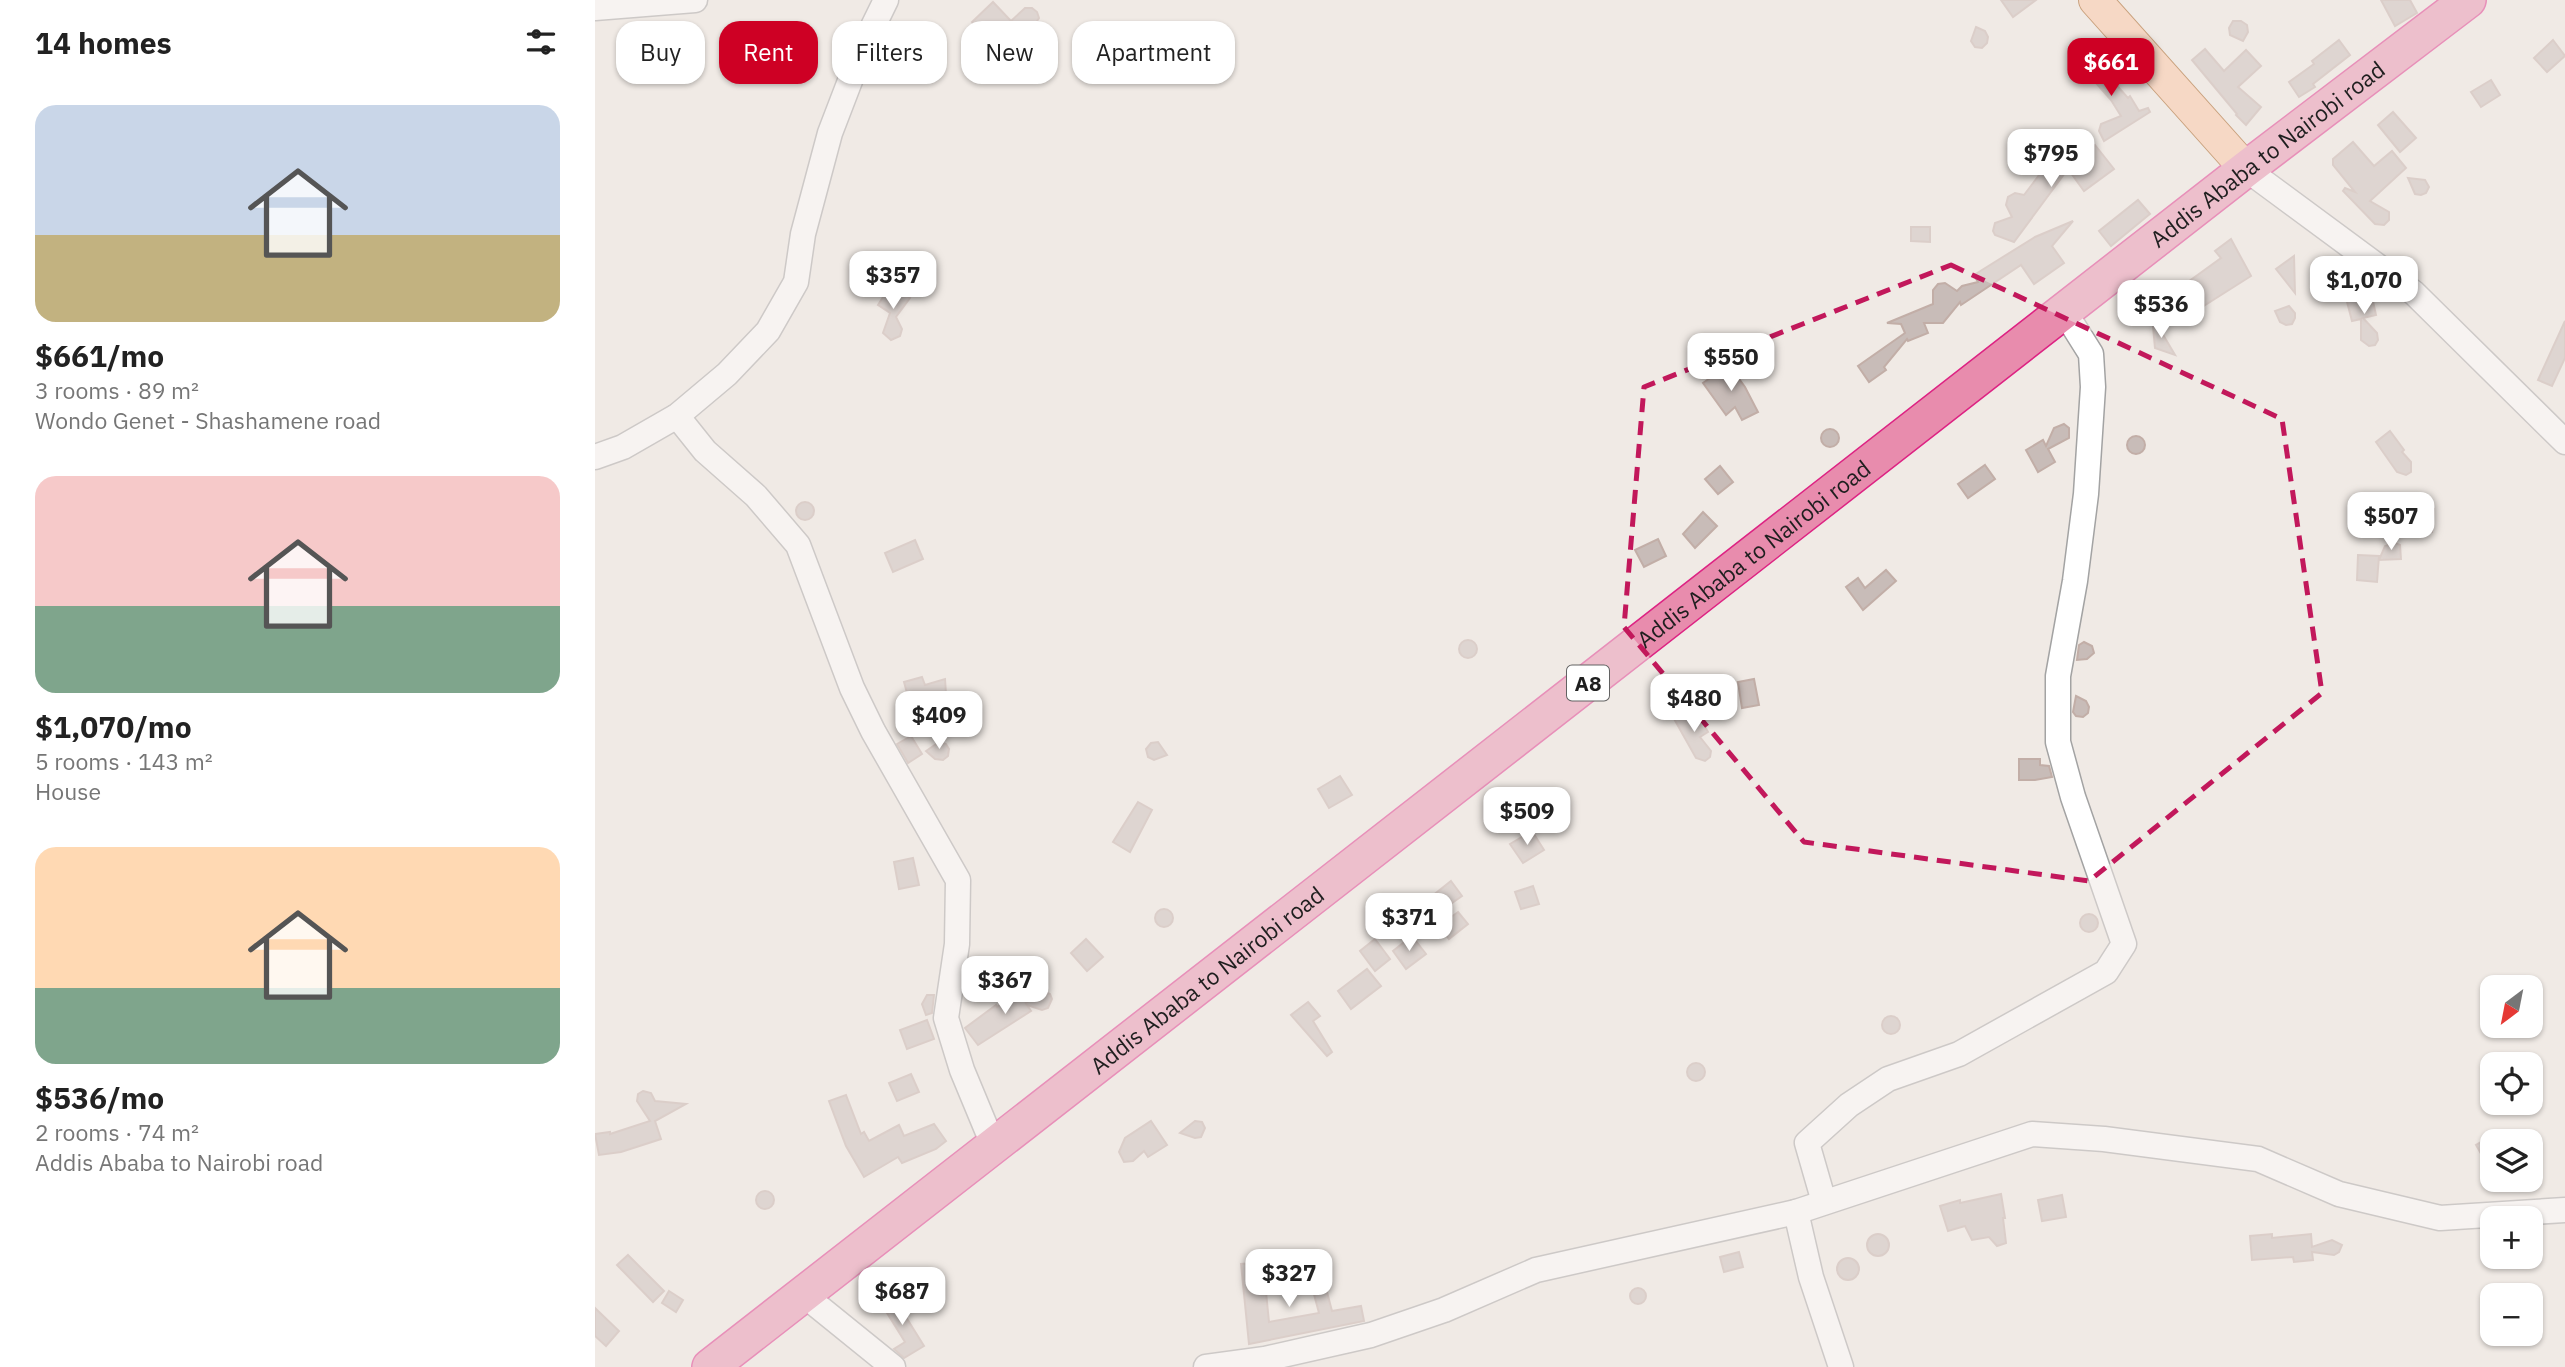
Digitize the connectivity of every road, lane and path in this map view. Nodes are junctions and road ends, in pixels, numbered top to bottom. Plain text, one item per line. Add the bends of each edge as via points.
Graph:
1 (695, 0) edge
2 (886, 0) edge
3 (2095, 0) edge
4 (2468, 0) edge
5 (595, 8) edge
6 (2246, 169) junction
7 (2064, 311) junction
8 (677, 416) junction
9 (2565, 442) edge
10 (595, 457) edge
11 (993, 1147) junction
12 (1825, 1202) junction
13 (2565, 1210) edge
14 (1796, 1212) junction
15 (804, 1295) junction
16 (710, 1367) edge
17 (893, 1367) edge
18 (1206, 1367) edge
19 (1841, 1367) edge

1 - 5 street
2 - 8 street via 830,134 803,233 796,282 768,331
3 - 6 main road
4 - 6 highway, Addis Ababa to Nairobi road / A8
6 - 7 highway, Addis Ababa to Nairobi road / A8
6 - 9 street via 2414,293
7 - 11 highway, Addis Ababa to Nairobi road / A8
7 - 12 street via 2091,354 2093,387 2086,494 2057,676 2057,742 2124,944 2106,972 1959,1054 1888,1079 1849,1105 1807,1143
8 - 10 street via 624,447
8 - 11 street via 705,451 756,496 799,545 852,688 958,880 957,944 946,1018
11 - 15 highway, Addis Ababa to Nairobi road / A8
12 - 13 street via 2032,1134 2258,1159 2339,1194 2440,1218
12 - 14 street
14 - 18 street via 1536,1270 1371,1335
14 - 19 street
15 - 16 highway, Addis Ababa to Nairobi road / A8
15 - 17 street

